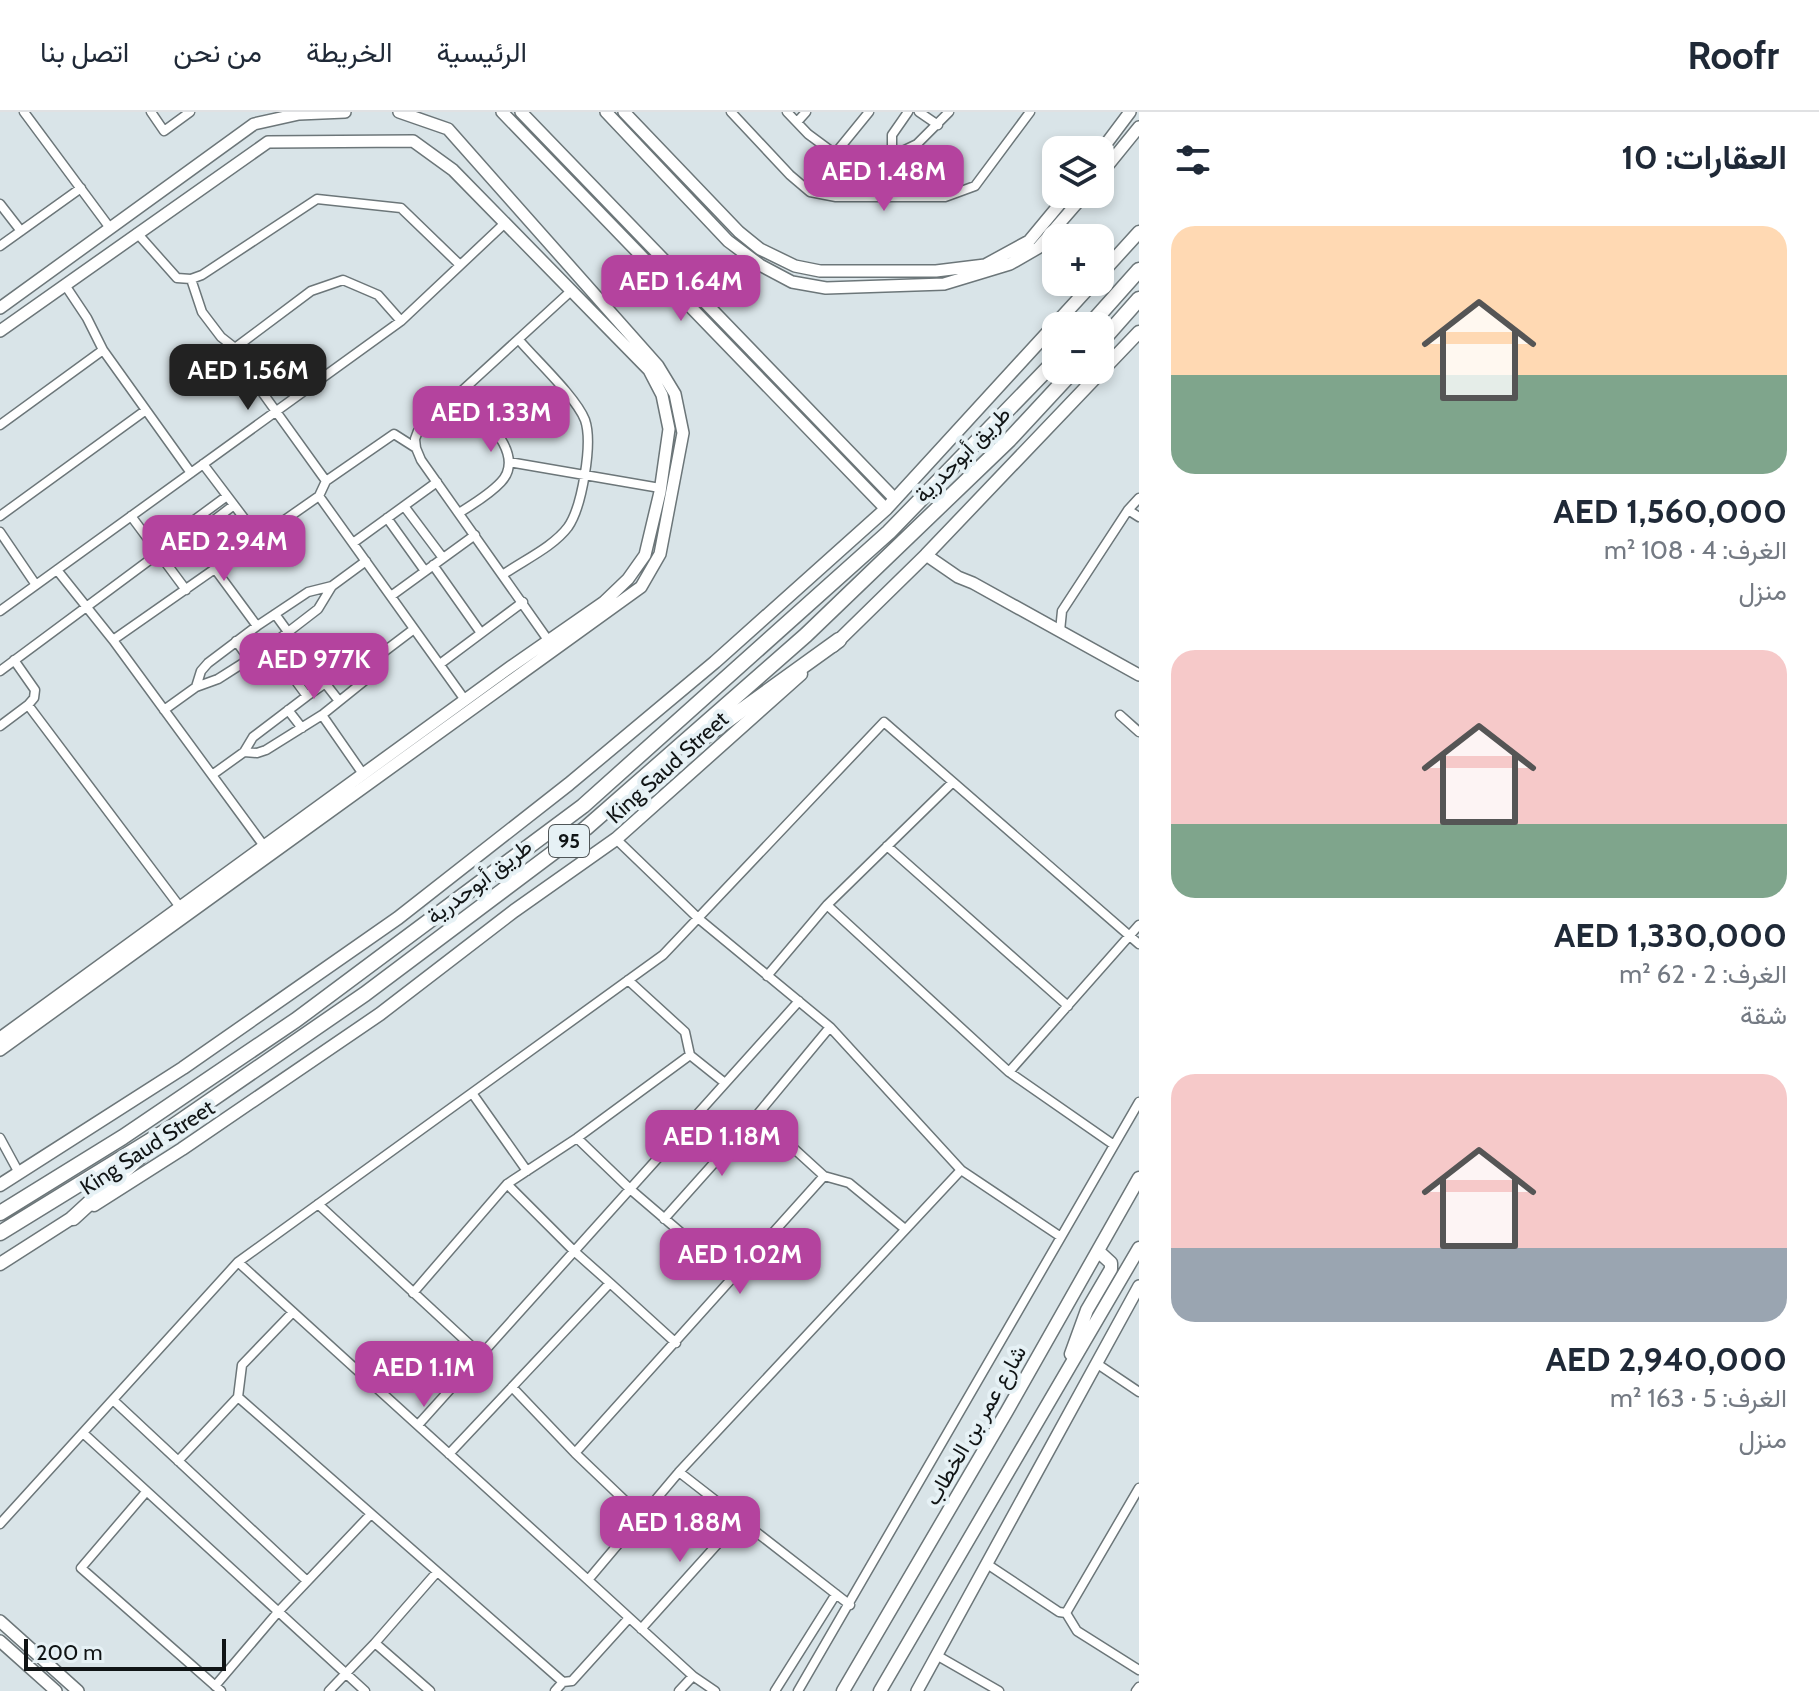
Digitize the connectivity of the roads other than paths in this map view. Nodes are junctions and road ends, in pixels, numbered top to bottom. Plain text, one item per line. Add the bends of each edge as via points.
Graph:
1 (24, 112) edge
2 (151, 112) edge
3 (190, 112) edge
4 (345, 112) edge
5 (399, 112) edge
6 (502, 112) edge
7 (521, 112) edge
8 (606, 112) edge
9 (624, 112) edge
10 (731, 112) edge
11 (787, 112) edge
12 (806, 112) edge
13 (869, 112) edge
14 (908, 112) edge
15 (919, 112) edge
16 (949, 112) edge
17 (1030, 112) edge
18 (1130, 112) edge
19 (797, 122) junction
20 (938, 125) junction
21 (1139, 127) edge
22 (1112, 136) edge
23 (890, 157) junction
24 (1114, 158) edge
25 (81, 188) junction
26 (892, 197) junction
27 (0, 204) edge
28 (1056, 208) edge
29 (1073, 208) edge
30 (505, 223) junction
31 (110, 228) junction
32 (21, 231) junction
33 (1139, 232) edge
34 (137, 233) junction
35 (0, 246) edge
36 (1114, 260) edge
37 (459, 264) junction
38 (1139, 270) edge
39 (191, 279) junction
40 (65, 285) junction
41 (571, 291) junction
42 (1081, 296) edge
43 (1139, 299) edge
44 (0, 308) edge
45 (1102, 312) edge
46 (401, 321) junction
47 (1114, 327) edge
48 (0, 331) edge
49 (1139, 332) edge
50 (519, 340) junction
51 (235, 348) junction
52 (103, 350) junction
53 (1042, 374) edge
54 (1061, 384) edge
55 (461, 392) junction
56 (146, 410) junction
57 (277, 411) junction
58 (0, 425) edge
59 (416, 448) junction
60 (509, 462) junction
61 (203, 464) junction
62 (191, 473) junction
63 (584, 474) junction
64 (326, 481) junction
65 (437, 482) junction
66 (660, 488) junction
67 (227, 496) junction
68 (319, 496) junction
69 (1139, 498) edge
70 (895, 499) junction
71 (234, 505) junction
72 (404, 506) junction
73 (886, 509) junction
74 (1128, 510) junction
75 (459, 513) junction
76 (0, 516) edge
77 (131, 516) junction
78 (1139, 517) edge
79 (387, 518) junction
80 (0, 532) edge
81 (475, 535) junction
82 (259, 538) junction
83 (353, 543) junction
84 (159, 553) junction
85 (926, 555) junction
86 (443, 558) junction
87 (366, 561) junction
88 (429, 568) junction
89 (215, 569) junction
90 (57, 570) junction
91 (504, 574) junction
92 (36, 585) junction
93 (332, 586) junction
94 (186, 590) junction
95 (391, 596) junction
96 (523, 602) junction
97 (86, 606) junction
98 (0, 611) edge
99 (275, 614) junction
100 (257, 626) junction
101 (414, 629) junction
102 (1060, 631) junction
103 (288, 632) junction
104 (481, 633) junction
105 (113, 640) junction
106 (548, 640) junction
107 (839, 640) junction
108 (236, 641) junction
109 (270, 646) junction
110 (377, 657) junction
111 (249, 659) junction
112 (14, 660) junction
113 (440, 664) junction
114 (0, 671) edge
115 (1139, 675) edge
116 (325, 683) junction
117 (196, 687) junction
118 (307, 696) junction
119 (465, 700) junction
120 (339, 701) junction
121 (28, 705) junction
122 (164, 710) junction
123 (288, 710) junction
124 (322, 715) junction
125 (1120, 715) dead end
126 (0, 726) edge
127 (302, 728) junction
128 (1139, 732) edge
129 (244, 752) junction
130 (363, 774) junction
131 (212, 775) junction
132 (953, 782) junction
133 (634, 788) junction
134 (616, 839) junction
135 (264, 846) junction
136 (887, 846) junction
137 (827, 905) junction
138 (180, 907) junction
139 (699, 919) junction
140 (1139, 925) edge
141 (1131, 937) junction
142 (1139, 944) edge
143 (767, 976) junction
144 (628, 980) junction
145 (799, 1001) junction
146 (1068, 1006) junction
147 (830, 1027) junction
148 (0, 1038) edge
149 (0, 1050) edge
150 (690, 1055) junction
151 (1009, 1072) junction
152 (725, 1083) junction
153 (472, 1093) junction
154 (1139, 1102) edge
155 (757, 1115) junction
156 (169, 1129) junction
157 (0, 1138) edge
158 (577, 1138) junction
159 (1114, 1145) junction
160 (961, 1170) junction
161 (527, 1171) junction
162 (19, 1173) junction
163 (824, 1176) junction
164 (1139, 1178) edge
165 (507, 1184) junction
166 (0, 1185) edge
167 (630, 1189) junction
168 (318, 1204) junction
169 (0, 1213) edge
170 (73, 1218) junction
171 (664, 1219) junction
172 (905, 1229) junction
173 (0, 1233) edge
174 (1061, 1237) junction
175 (1139, 1248) edge
176 (574, 1251) junction
177 (1098, 1251) junction
178 (238, 1262) junction
179 (0, 1264) edge
180 (734, 1278) junction
181 (610, 1283) junction
182 (1137, 1290) edge
183 (413, 1293) junction
184 (293, 1312) junction
185 (676, 1343) junction
186 (481, 1355) junction
187 (1096, 1363) junction
188 (1061, 1383) junction
189 (512, 1387) junction
190 (1139, 1392) edge
191 (238, 1397) junction
192 (113, 1400) junction
193 (418, 1425) junction
194 (83, 1433) junction
195 (575, 1453) junction
196 (449, 1454) junction
197 (178, 1461) junction
198 (679, 1472) junction
199 (1139, 1488) edge
200 (146, 1492) junction
201 (371, 1514) junction
202 (641, 1516) junction
203 (740, 1519) junction
204 (0, 1524) edge
205 (987, 1564) junction
206 (437, 1572) junction
207 (588, 1580) junction
208 (307, 1581) junction
209 (836, 1594) junction
210 (850, 1605) junction
211 (278, 1612) junction
212 (1066, 1613) junction
213 (629, 1618) junction
214 (0, 1621) edge
215 (641, 1629) junction
216 (0, 1641) edge
217 (375, 1643) junction
218 (938, 1656) junction
219 (1139, 1670) edge
220 (345, 1673) junction
221 (693, 1676) junction
222 (563, 1682) junction
223 (218, 1688) edge
224 (56, 1691) edge
225 (78, 1691) edge
226 (329, 1691) edge
227 (365, 1691) edge
228 (430, 1691) edge
229 (555, 1691) edge
230 (679, 1691) edge
231 (715, 1691) edge
232 (775, 1691) edge
233 (798, 1691) edge
234 (843, 1691) edge
235 (880, 1691) edge
236 (917, 1691) edge
237 (999, 1691) edge

1 - 25 street
2 - 3 street via 164,131
4 - 31 street via 299,114 254,124
5 - 149 street via 448,129 658,366 675,394 683,433 660,554 641,587
6 - 73 street
7 - 70 street
8 - 29 street via 728,241 792,282 826,288 944,284 1010,264 1038,248
9 - 28 street via 739,232 795,266 820,271 936,271 985,265 1029,241
10 - 26 street via 810,192
11 - 19 street
12 - 19 street
13 - 19 street via 838,150 831,151
14 - 23 street via 892,135
15 - 20 street
16 - 20 street
17 - 26 street via 975,186 945,197
18 - 22 street
20 - 23 street via 917,144
21 - 24 street
23 - 26 street
25 - 31 street
25 - 32 street
27 - 32 street
30 - 34 street via 453,170 413,141 268,142
30 - 37 street
30 - 41 street
31 - 44 street
32 - 35 street
33 - 36 main road
34 - 39 street via 177,278
34 - 40 street
37 - 39 street via 401,208 317,199
37 - 46 street
38 - 45 highway
39 - 51 street via 202,312
40 - 48 street
40 - 52 street
41 - 50 street
41 - 66 street via 649,370 662,395 669,429
42 - 70 main road
43 - 47 highway
46 - 51 street via 378,295 343,280 311,291
46 - 57 street
49 - 85 main road, King Saud Street
50 - 55 street
50 - 63 street via 585,420
51 - 57 street
52 - 56 street
52 - 58 street
53 - 169 highway, طريق أبوحدرية / 95 via 889,532 583,806 296,1020
54 - 133 highway, طريق أبوحدرية / 95 via 893,553
55 - 59 street via 418,431
55 - 60 street via 504,443
56 - 62 street
56 - 76 street
57 - 61 street
57 - 64 street
59 - 64 street via 394,434
59 - 65 street
60 - 63 street
60 - 75 street via 503,480
61 - 62 street
61 - 67 street
62 - 77 street
63 - 66 street
63 - 91 street via 567,528
64 - 68 street
65 - 72 street
65 - 75 street
66 - 106 street via 645,555 628,579
67 - 71 street
67 - 84 street
68 - 82 street
68 - 83 street
69 - 74 street
70 - 73 main road
71 - 82 street
71 - 84 street
72 - 79 street
72 - 86 street
73 - 162 main road via 715,662 398,918 183,1068
74 - 78 street
74 - 102 street via 1062,611
75 - 81 street
77 - 84 street
77 - 90 street
79 - 83 street
79 - 88 street
80 - 92 street
81 - 86 street
81 - 91 street
82 - 89 street
83 - 87 street
84 - 94 street
84 - 97 street
85 - 102 street
85 - 107 main road, King Saud Street
86 - 88 street
87 - 93 street
87 - 95 street
88 - 95 street
88 - 104 street
89 - 94 street
89 - 100 street
90 - 92 street
90 - 97 street
91 - 96 street
92 - 98 street
93 - 99 street via 308,592
93 - 103 street via 318,609
94 - 105 street
95 - 101 street
96 - 104 street
96 - 106 street
97 - 105 street
97 - 112 street
99 - 100 street
99 - 103 street
100 - 108 street
101 - 110 street
101 - 113 street
102 - 115 street
103 - 109 street
104 - 113 street
105 - 122 street
106 - 119 street
107 - 133 highway
107 - 134 main road, King Saud Street
108 - 111 street
108 - 117 street via 201,671
109 - 111 street
109 - 118 street
110 - 116 street via 363,658
110 - 120 street via 373,674
111 - 117 street
112 - 114 street
112 - 121 street via 35,690
113 - 119 street
116 - 118 street
116 - 120 street
117 - 122 street
118 - 123 street
119 - 130 street
120 - 124 street
121 - 126 street
121 - 138 street
122 - 131 street
123 - 127 street
123 - 129 street via 253,737
124 - 127 street
124 - 130 street
125 - 128 street
127 - 129 street via 266,750
129 - 131 street
130 - 135 street
131 - 135 street
132 - 136 street
132 - 139 street via 884,722
132 - 141 street
133 - 156 highway, طريق أبوحدرية / 95 via 365,994
134 - 139 street
134 - 170 main road, King Saud Street via 380,1014
135 - 138 street
136 - 137 street
136 - 146 street
137 - 143 street
137 - 151 street
138 - 148 street
139 - 143 street
139 - 144 street
140 - 141 street
141 - 142 street
141 - 146 street
143 - 145 street
144 - 150 street via 685,1032
144 - 153 street
145 - 147 street
145 - 152 street
146 - 151 street
147 - 155 street
147 - 160 street
150 - 152 street
150 - 158 street
151 - 159 street
152 - 167 street
153 - 161 street
153 - 168 street
154 - 159 street
155 - 163 street
155 - 171 street
156 - 170 highway
156 - 173 highway, طريق أبوحدرية / 95
157 - 162 street
158 - 161 street
158 - 167 street
159 - 174 street
160 - 172 street
160 - 174 street
161 - 165 street
162 - 166 main road
163 - 172 street via 849,1183
163 - 180 street
164 - 177 main road, شارع عمر بن الخطاب
165 - 176 street
165 - 183 street
167 - 171 street
167 - 176 street
168 - 178 street
168 - 183 street
170 - 179 main road, King Saud Street
171 - 180 street
172 - 198 street
174 - 210 street
175 - 188 main road
176 - 181 street
176 - 186 street
177 - 188 main road via 1111,1269 1087,1310
177 - 234 main road, شارع عمر بن الخطاب
178 - 184 street
178 - 192 street
180 - 185 street
181 - 185 street
181 - 189 street
182 - 187 street
183 - 186 street
184 - 191 street via 242,1365
184 - 193 street
185 - 195 street
186 - 193 street
187 - 190 street
187 - 205 street
188 - 235 main road
189 - 195 street
189 - 196 street
191 - 197 street
191 - 201 street
192 - 194 street
192 - 197 street
193 - 196 street
194 - 200 street
194 - 204 street
195 - 202 street
196 - 207 street
197 - 208 street
198 - 202 street
198 - 203 street
199 - 212 street
200 - 211 street
200 - 223 street via 81,1568
201 - 206 street
201 - 208 street
202 - 207 street
203 - 209 street
203 - 215 street
205 - 212 street
205 - 218 street
206 - 217 street
206 - 222 street
207 - 213 street
208 - 211 street
209 - 210 street
209 - 232 street
210 - 233 street
211 - 220 street
211 - 223 street
212 - 219 street via 1077,1631
213 - 215 street
213 - 222 street via 572,1681
214 - 225 street
215 - 221 street
216 - 224 street
217 - 220 street
217 - 228 street
218 - 236 street
218 - 237 street
220 - 226 street
220 - 227 street
221 - 230 street
221 - 231 street
222 - 229 street

